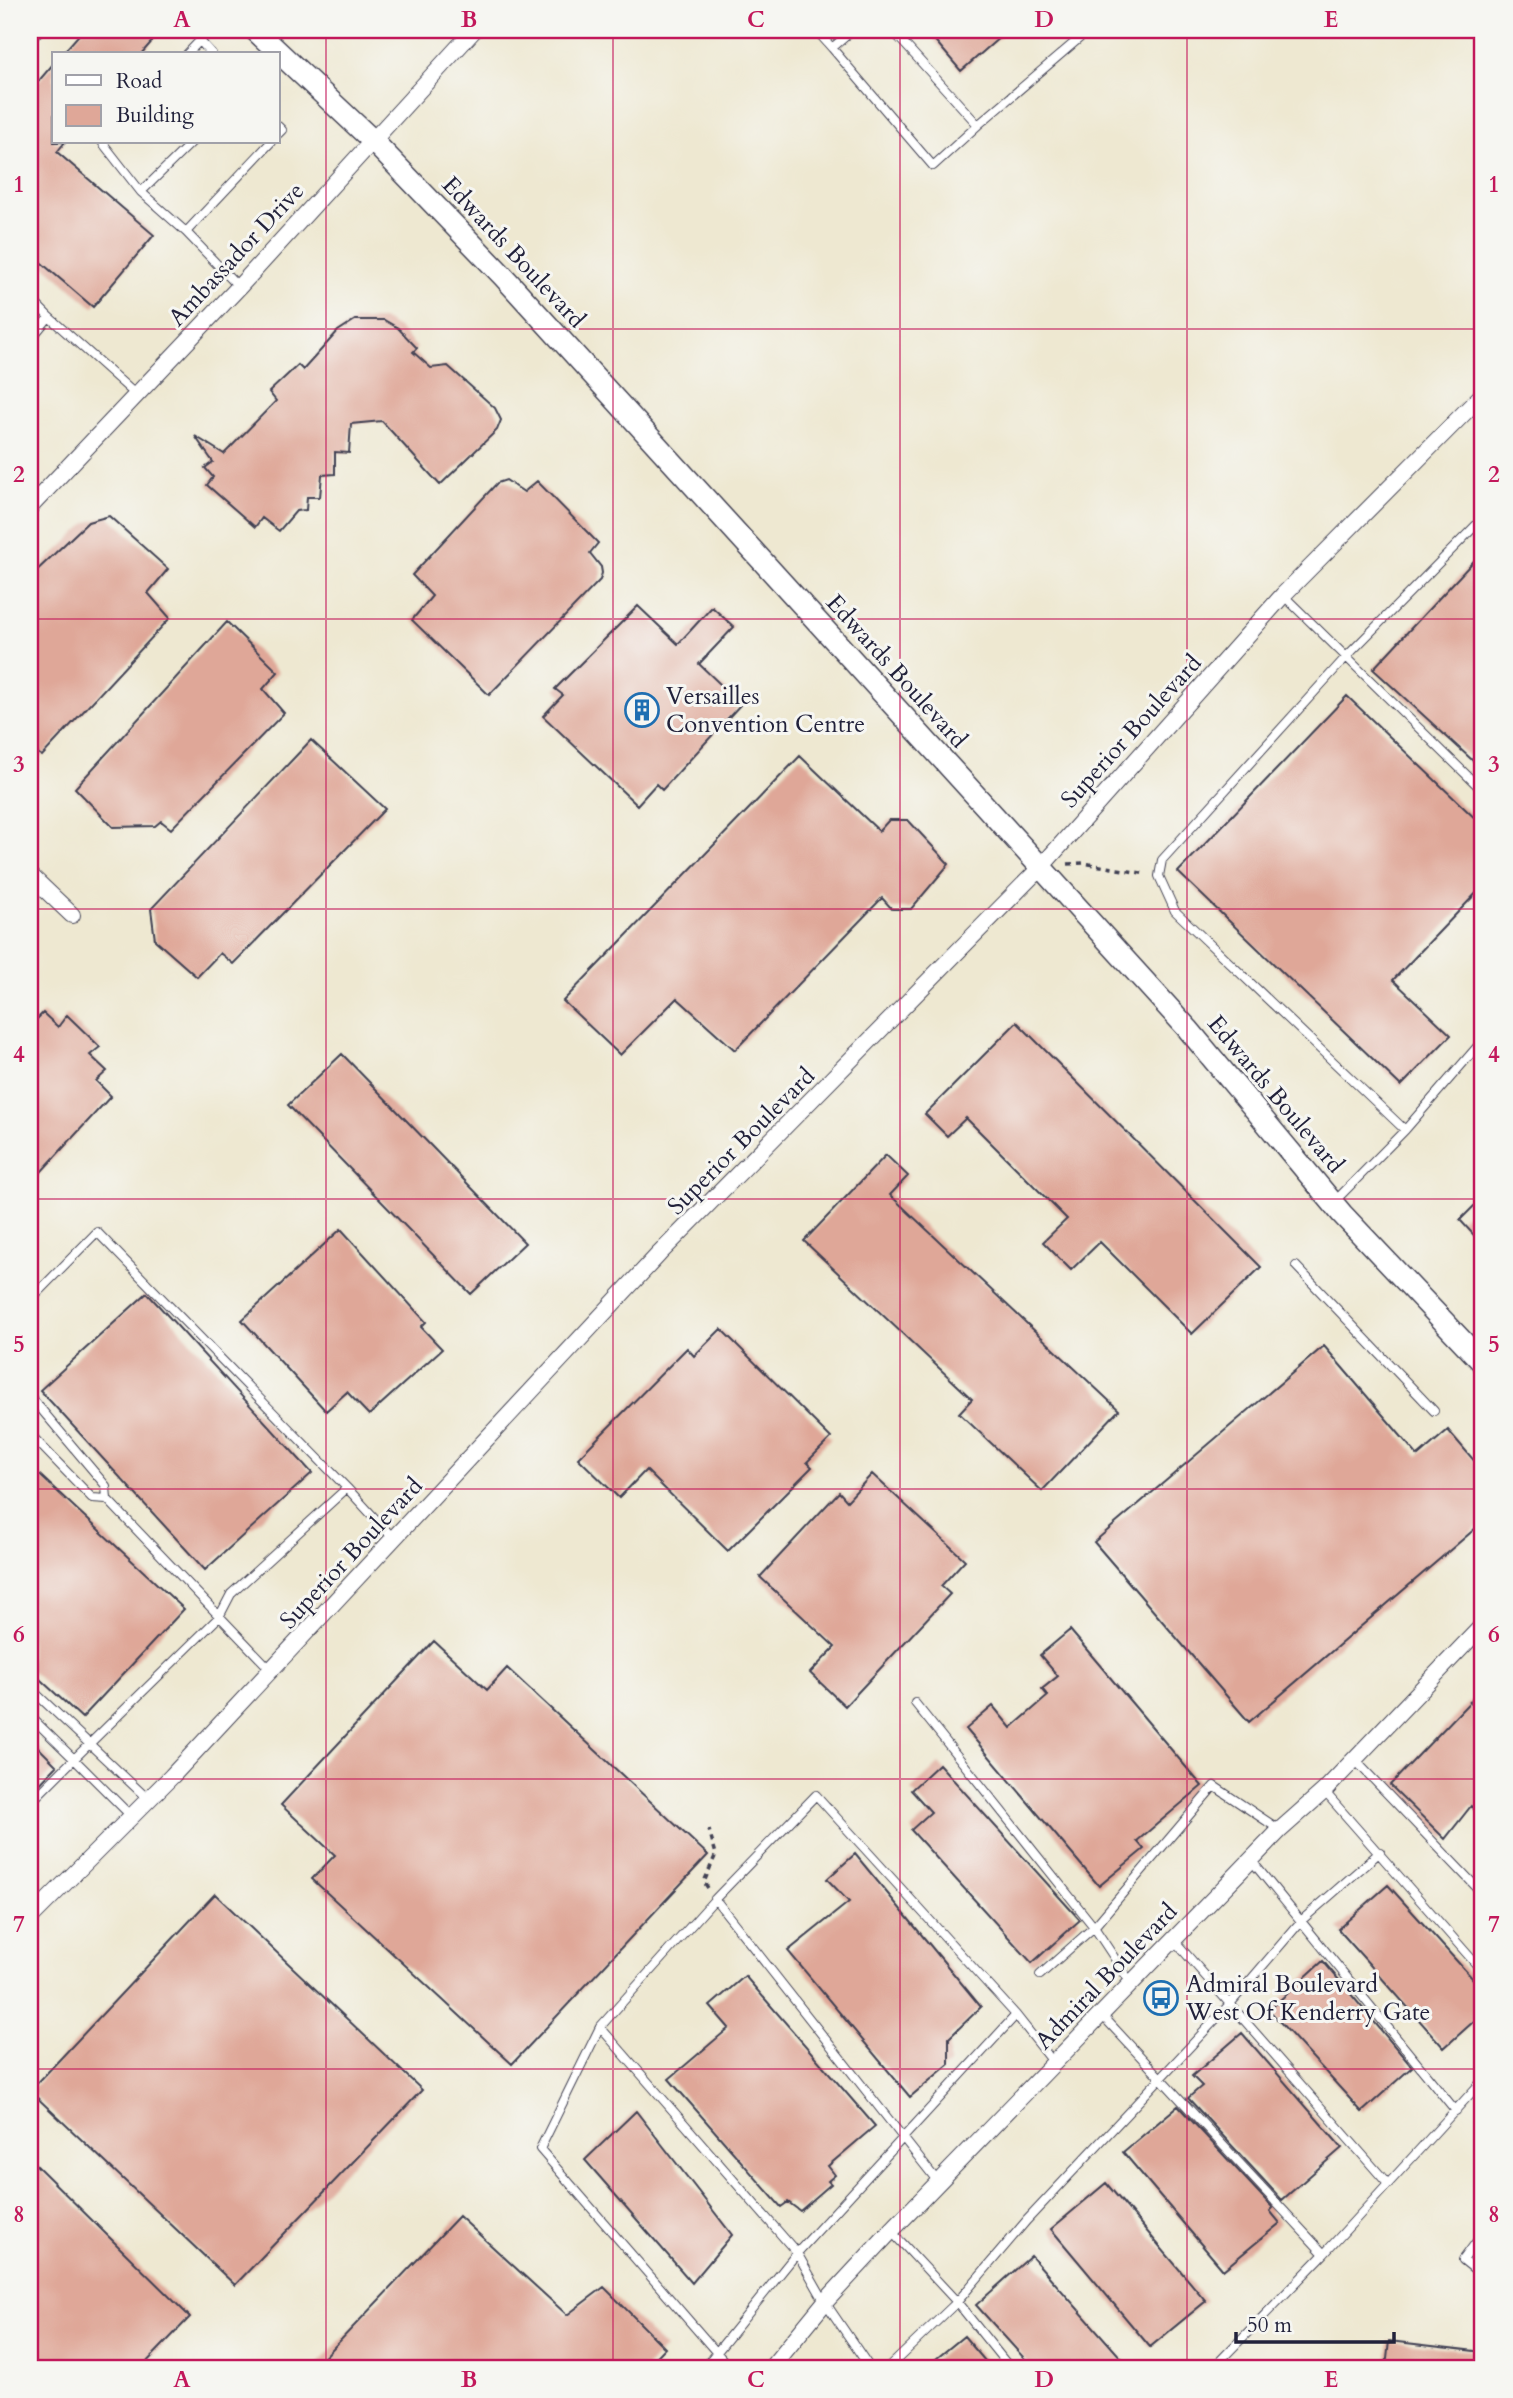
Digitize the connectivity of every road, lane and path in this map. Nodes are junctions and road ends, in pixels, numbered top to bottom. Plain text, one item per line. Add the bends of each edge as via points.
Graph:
1 (40, 30) edge
2 (210, 30) edge
3 (255, 30) edge
4 (474, 30) edge
5 (816, 30) edge
6 (853, 30) edge
7 (892, 30) edge
8 (1089, 30) edge
9 (30, 41) edge
10 (200, 41) junction
11 (832, 48) junction
12 (189, 52) edge
13 (210, 52) edge
14 (278, 52) edge
15 (280, 53) edge
16 (978, 124) junction
17 (371, 139) junction
18 (104, 144) edge
19 (190, 144) edge
20 (269, 144) edge
21 (141, 192) junction
22 (187, 233) junction
23 (239, 288) junction
24 (30, 298) edge
25 (49, 317) junction
26 (30, 340) edge
27 (135, 394) junction
28 (1483, 394) edge
29 (30, 507) edge
30 (1483, 518) edge
31 (1283, 595) junction
32 (1347, 656) junction
33 (1483, 791) edge
34 (1041, 867) junction
35 (30, 875) edge
36 (1159, 876) junction
37 (72, 915) dead end
38 (1483, 1040) edge
39 (1405, 1130) junction
40 (1333, 1203) junction
41 (1296, 1266) dead end
42 (30, 1300) edge
43 (1483, 1363) edge
44 (30, 1396) edge
45 (1434, 1411) dead end
46 (30, 1433) edge
47 (347, 1488) junction
48 (107, 1499) junction
49 (394, 1539) junction
50 (219, 1617) junction
51 (1483, 1625) edge
52 (272, 1671) junction
53 (30, 1688) edge
54 (915, 1703) dead end
55 (30, 1716) edge
56 (89, 1745) junction
57 (74, 1759) junction
58 (1354, 1759) junction
59 (1324, 1791) junction
60 (149, 1800) junction
61 (30, 1803) edge
62 (131, 1816) junction
63 (709, 1830) dead end
64 (1280, 1830) junction
65 (1380, 1852) junction
66 (1251, 1860) junction
67 (1483, 1894) edge
68 (715, 1899) junction
69 (31, 1915) edge
70 (1302, 1920) junction
71 (1094, 1927) junction
72 (1173, 1939) junction
73 (1483, 1972) edge
74 (1040, 1975) dead end
75 (1131, 1983) junction
76 (1230, 2004) junction
77 (1101, 2014) junction
78 (1016, 2015) junction
79 (600, 2027) junction
80 (1054, 2063) junction
81 (1160, 2079) junction
82 (1483, 2080) edge
83 (1456, 2111) junction
84 (903, 2137) junction
85 (939, 2182) junction
86 (1388, 2184) junction
87 (891, 2231) junction
88 (1483, 2233) edge
89 (797, 2253) junction
90 (1324, 2255) junction
91 (1483, 2276) edge
92 (825, 2302) junction
93 (957, 2302) junction
94 (716, 2354) junction
95 (704, 2368) edge
96 (730, 2368) edge
97 (771, 2368) edge
98 (870, 2368) edge
99 (888, 2368) edge
100 (1010, 2368) edge
101 (1213, 2368) edge

1 - 9 lane
2 - 10 lane
3 - 14 street, Edwards Boulevard
4 - 17 street, Ambassador Drive
5 - 11 lane
6 - 11 lane
7 - 16 lane
8 - 16 lane
10 - 12 lane
10 - 13 lane
11 - 16 lane via 933,166
15 - 17 street, Edwards Boulevard
17 - 23 street, Ambassador Drive
17 - 34 street, Edwards Boulevard via 503,276
18 - 21 lane
19 - 21 lane
20 - 22 lane
21 - 22 lane
22 - 23 lane
23 - 27 street, Ambassador Drive
24 - 25 lane
25 - 26 lane
25 - 27 lane
27 - 29 street, Ambassador Drive
28 - 31 street, Superior Boulevard
30 - 32 lane
31 - 32 lane
31 - 34 street, Superior Boulevard
32 - 33 lane
32 - 36 lane via 1162,860
34 - 36 path via 1083,863
34 - 40 street, Edwards Boulevard via 1188,1030
34 - 49 street, Superior Boulevard via 659,1254
35 - 37 street
36 - 39 lane via 1175,911
38 - 39 lane
39 - 40 lane
40 - 43 street, Edwards Boulevard
41 - 45 lane
42 - 47 lane via 97,1232
44 - 48 lane via 106,1486
46 - 48 lane via 92,1498
47 - 49 lane
47 - 50 lane via 231,1594
48 - 50 lane
49 - 52 street, Superior Boulevard
50 - 52 lane
50 - 56 lane
51 - 58 street, Admiral Boulevard
52 - 60 street, Superior Boulevard
53 - 56 lane
54 - 71 lane
55 - 57 lane
56 - 57 lane
56 - 60 lane
57 - 61 lane
57 - 62 lane
58 - 59 street, Admiral Boulevard
58 - 67 lane
59 - 64 street, Admiral Boulevard
59 - 65 lane
60 - 62 street, Superior Boulevard
62 - 69 street, Superior Boulevard
63 - 68 path via 716,1854 704,1882
64 - 66 street, Admiral Boulevard
64 - 71 lane via 1214,1786
65 - 70 lane
65 - 73 lane
66 - 70 lane
66 - 72 street, Admiral Boulevard
68 - 78 lane via 816,1795
68 - 79 lane
68 - 84 lane
70 - 76 lane
70 - 83 lane
71 - 74 lane
71 - 75 lane
72 - 75 street, Admiral Boulevard
72 - 76 lane
75 - 77 street, Admiral Boulevard
76 - 81 lane
76 - 86 lane
77 - 80 street, Admiral Boulevard
77 - 81 lane
78 - 80 lane
78 - 84 lane
79 - 89 lane
79 - 94 lane via 540,2149
80 - 85 street, Admiral Boulevard
81 - 90 lane
81 - 93 lane
82 - 83 lane
83 - 86 lane
84 - 85 lane
84 - 89 lane
85 - 87 street, Admiral Boulevard
86 - 90 lane
87 - 92 street, Admiral Boulevard
87 - 93 lane
88 - 91 lane via 1463,2260
89 - 92 lane
89 - 94 lane
90 - 101 lane
92 - 97 street, Admiral Boulevard
92 - 98 lane
93 - 99 lane
93 - 100 lane
94 - 95 lane
94 - 96 lane

